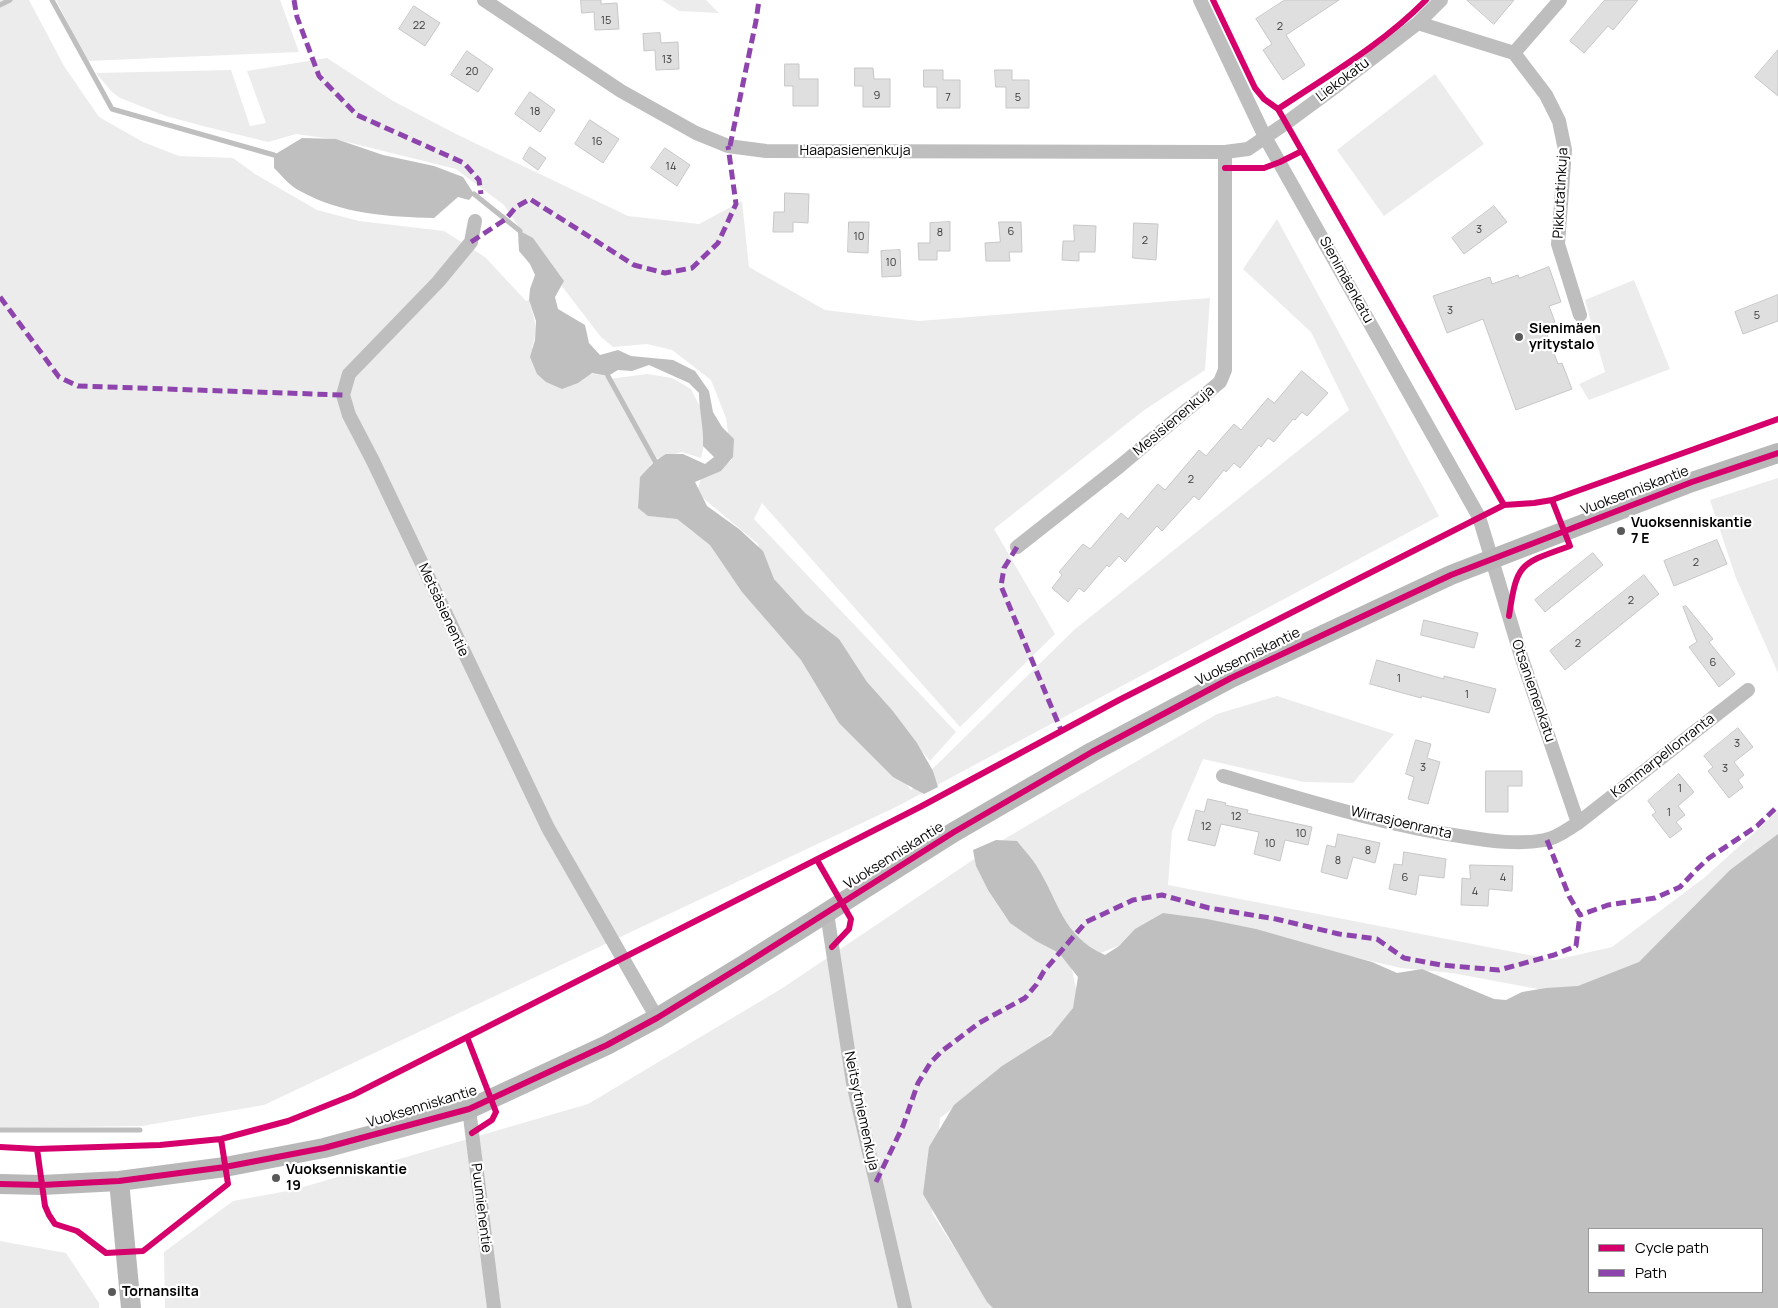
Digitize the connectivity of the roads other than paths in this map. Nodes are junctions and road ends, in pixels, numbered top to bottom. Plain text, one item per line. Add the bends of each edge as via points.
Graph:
1 (484, 0) edge
2 (1200, 0) edge
3 (1441, 0) edge
4 (1560, 0) edge
5 (1418, 23) junction
6 (1514, 53) junction
7 (1265, 137) junction
8 (1225, 152) junction
9 (475, 221) dead end
10 (1580, 314) dead end
11 (1778, 453) edge
12 (1017, 547) dead end
13 (1490, 560) junction
14 (1748, 690) dead end
15 (1223, 776) dead end
16 (1578, 823) junction
17 (827, 913) junction
18 (657, 1018) junction
19 (469, 1109) junction
20 (119, 1182) junction
21 (0, 1184) edge
22 (131, 1308) edge
23 (494, 1308) edge
24 (905, 1308) edge

1 - 8 street, Haapasienenkuja via 621,91 696,133 728,146 766,151
2 - 7 street, Sienimäenkatu
3 - 5 street, Liekokatu
4 - 6 street
5 - 6 street
5 - 7 street, Liekokatu
6 - 10 street, Pikkutatinkuja via 1546,95 1559,121 1565,150 1558,244
7 - 8 street, Haapasienenkuja via 1248,148
7 - 13 street, Sienimäenkatu via 1479,517
8 - 12 street, Mesisienenkuja via 1225,370 1220,382
9 - 18 street, Metsäsienentie via 471,242 438,282 349,374 343,395 349,415 548,828
11 - 13 street, Vuoksenniskantie via 1692,482
13 - 16 street, Otsaniemenkatu
13 - 17 street, Vuoksenniskantie via 1425,586 1231,678 1092,752 954,832
14 - 16 street, Kammarpellonranta
15 - 16 street, Wirrasjoenranta via 1390,822 1489,840 1523,843 1547,840
17 - 18 street, Vuoksenniskantie
17 - 24 street, Neitsytniemenkuja via 853,1084
18 - 19 street, Vuoksenniskantie via 607,1045
19 - 20 street, Vuoksenniskantie via 324,1148 225,1167
19 - 23 street, Puumiehentie
20 - 21 street, Vuoksenniskantie
20 - 22 street

